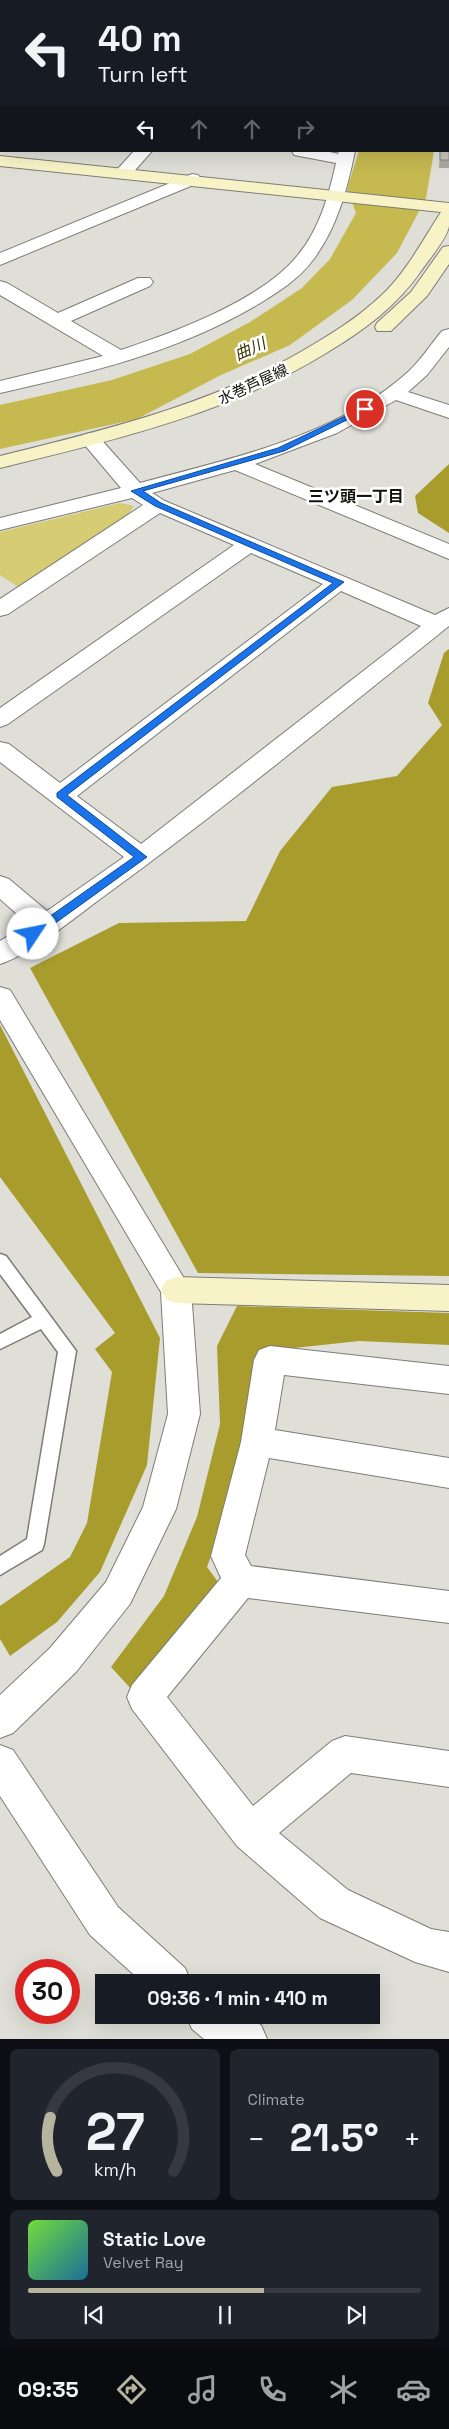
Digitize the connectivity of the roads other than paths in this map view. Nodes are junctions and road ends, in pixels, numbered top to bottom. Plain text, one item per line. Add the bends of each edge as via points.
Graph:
1 (143, 152) edge
2 (309, 152) edge
3 (346, 156) edge
4 (0, 161) edge
5 (123, 173) junction
6 (192, 179) junction
7 (339, 195) junction
8 (444, 209) edge
9 (449, 251) edge
10 (0, 260) edge
11 (144, 282) dead end
12 (0, 287) edge
13 (56, 321) junction
14 (449, 335) edge
15 (442, 357) edge
16 (120, 358) junction
17 (0, 387) edge
18 (393, 393) junction
19 (449, 412) edge
20 (96, 445) junction
21 (0, 462) edge
22 (236, 463) junction
23 (0, 477) edge
24 (136, 491) junction
25 (158, 505) junction
26 (0, 524) edge
27 (250, 544) junction
28 (449, 552) edge
29 (340, 582) junction
30 (0, 609) edge
31 (443, 620) edge
32 (0, 719) edge
33 (0, 750) edge
34 (61, 795) junction
35 (141, 857) junction
36 (0, 885) edge
37 (46, 925) junction
38 (0, 954) edge
39 (0, 997) edge
40 (0, 1261) edge
41 (176, 1290) junction
42 (449, 1298) edge
43 (43, 1319) junction
44 (0, 1342) edge
45 (449, 1380) edge
46 (257, 1442) junction
47 (449, 1473) edge
48 (0, 1566) edge
49 (240, 1581) junction
50 (449, 1607) edge
51 (2, 1714) edge
52 (0, 1763) edge
53 (449, 1769) edge
54 (250, 1834) junction
55 (449, 1952) edge
56 (162, 1974) edge
57 (216, 2024) edge
58 (246, 2039) edge

1 - 5 street
2 - 3 street
3 - 7 street
4 - 5 main road
5 - 6 main road
6 - 7 main road
6 - 10 street
7 - 8 main road
7 - 16 street via 311,250 296,269 268,290 199,329
8 - 20 main road, 水巻芦屋線 via 395,291 364,320 326,346 236,394
9 - 20 main road, 水巻芦屋線 via 418,296 348,354 305,379 252,405 194,426
11 - 13 street
12 - 13 street
13 - 16 street
14 - 15 street
15 - 18 street
16 - 17 street
18 - 19 street
18 - 22 street via 281,450
20 - 21 main road, 水巻芦屋線
20 - 23 main road, 水巻芦屋線
20 - 24 street
22 - 24 street
22 - 28 street
24 - 25 street
24 - 26 street
25 - 27 street
25 - 30 street
27 - 29 street
27 - 32 street
29 - 31 street
29 - 34 street
31 - 35 street
33 - 34 street
34 - 35 street
35 - 37 street
36 - 37 street
37 - 38 street
39 - 41 street
40 - 43 lane
41 - 42 main road
41 - 51 street via 184,1414 159,1509 118,1594 63,1660
43 - 44 lane
43 - 48 lane via 67,1351 34,1544
45 - 46 street via 270,1360
46 - 47 street
46 - 49 street via 228,1556
49 - 50 street
49 - 54 street via 145,1696
52 - 56 street via 104,1920
53 - 54 street via 344,1754
54 - 55 street via 334,1904 429,1948
57 - 58 street

